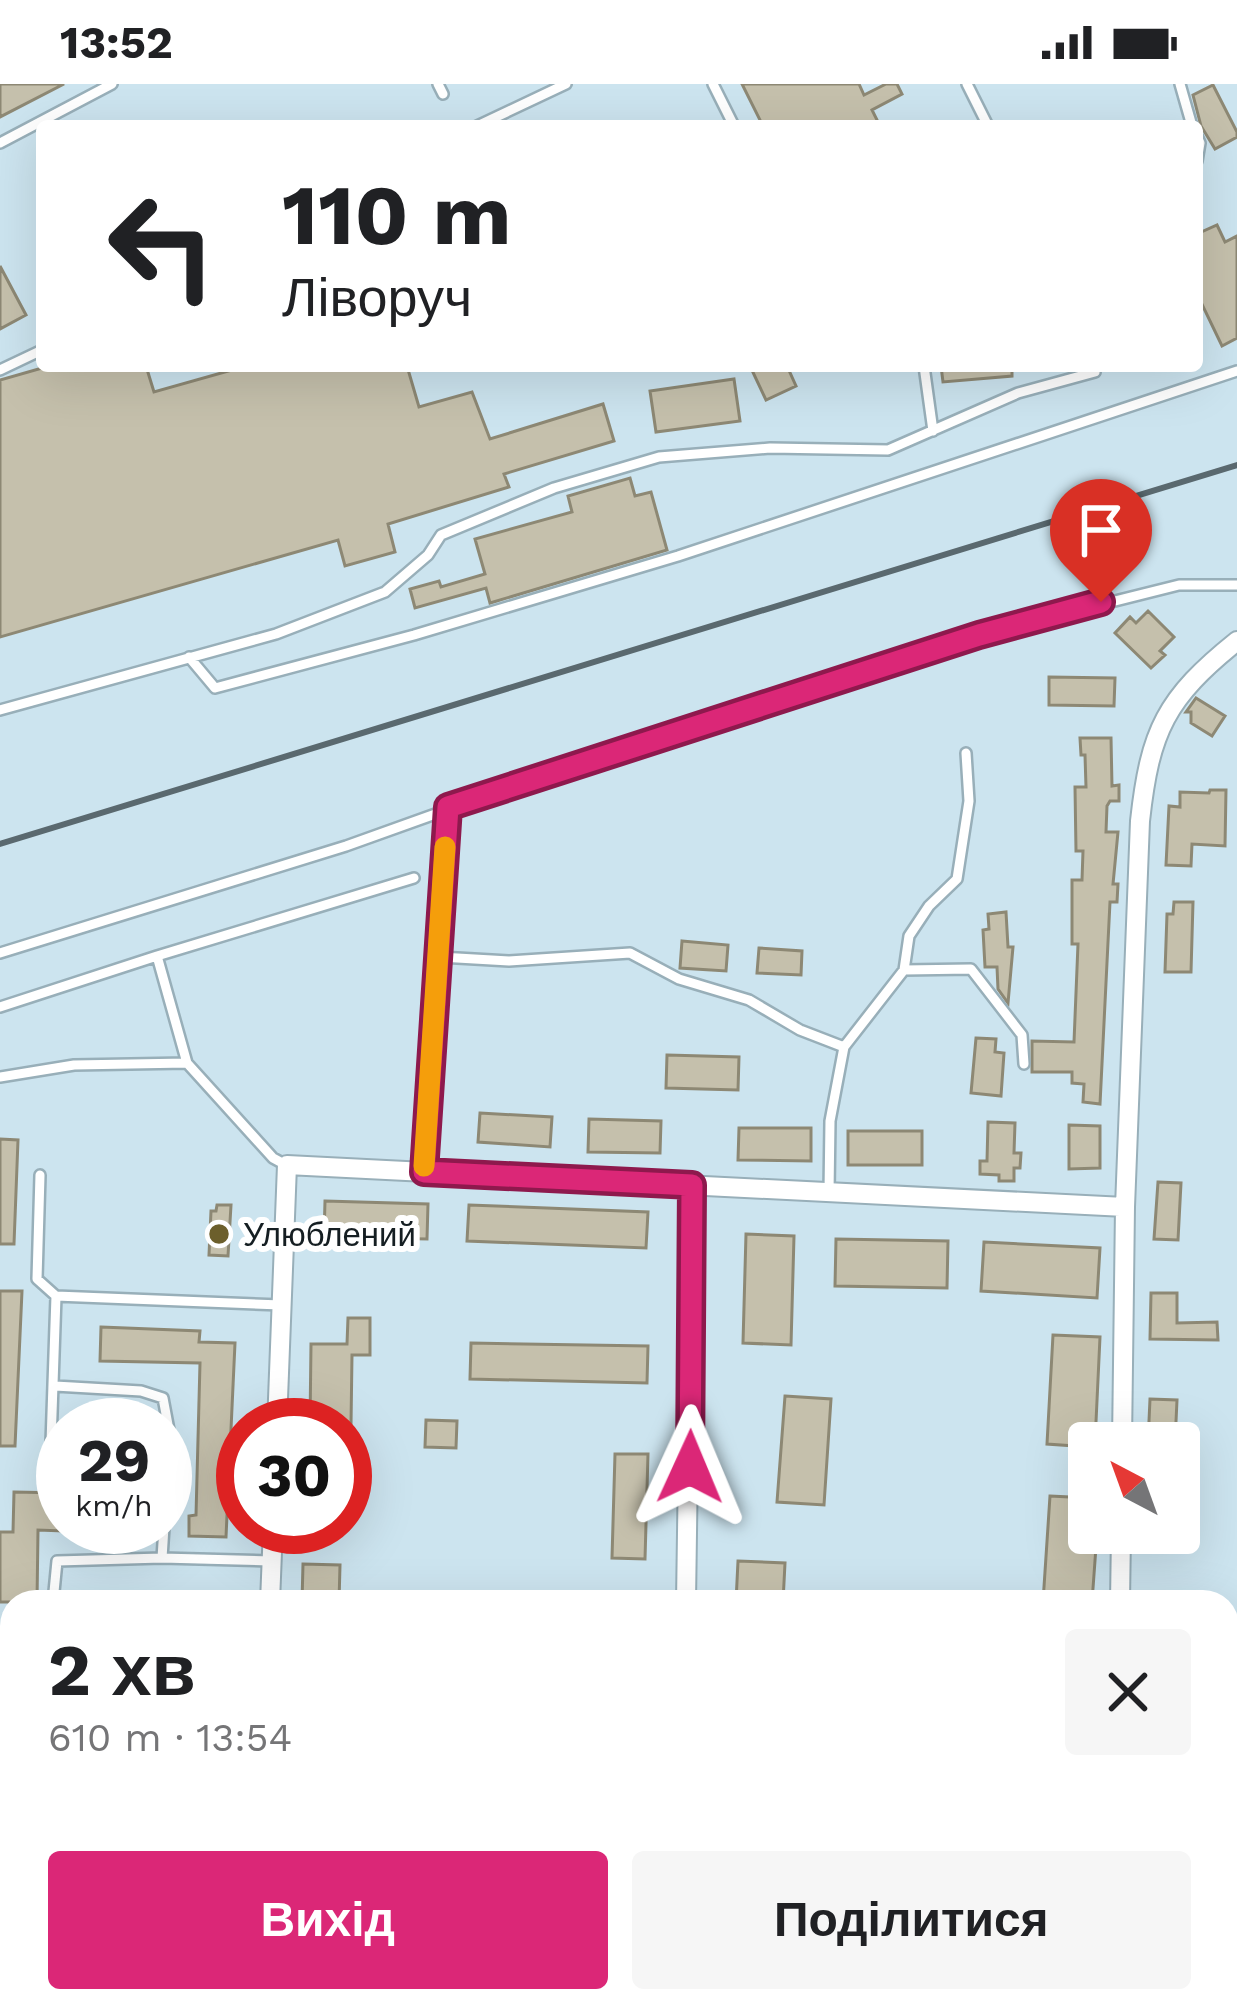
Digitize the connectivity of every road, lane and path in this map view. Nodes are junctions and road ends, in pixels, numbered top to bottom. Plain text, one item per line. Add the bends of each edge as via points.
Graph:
1 (112, 84) edge
2 (566, 84) edge
3 (712, 84) edge
4 (967, 84) edge
5 (1180, 84) edge
6 (44, 120) edge
7 (490, 120) edge
8 (731, 120) edge
9 (985, 120) edge
10 (1190, 120) edge
11 (36, 124) edge
12 (0, 143) edge
13 (36, 353) edge
14 (0, 370) edge
15 (1237, 371) edge
16 (925, 372) edge
17 (1095, 372) edge
18 (933, 431) junction
19 (1237, 585) edge
20 (1237, 641) edge
21 (189, 657) junction
22 (0, 710) edge
23 (966, 753) dead end
24 (448, 807) junction
25 (414, 878) dead end
26 (0, 953) edge
27 (157, 956) junction
28 (440, 957) junction
29 (904, 970) junction
30 (0, 1007) edge
31 (844, 1047) junction
32 (187, 1063) junction
33 (1024, 1064) dead end
34 (0, 1077) edge
35 (286, 1165) junction
36 (424, 1172) junction
37 (40, 1175) dead end
38 (692, 1185) junction
39 (829, 1192) junction
40 (1125, 1207) junction
41 (56, 1296) junction
42 (281, 1305) junction
43 (55, 1386) junction
44 (54, 1398) edge
45 (163, 1398) edge
46 (278, 1398) edge
47 (1122, 1422) edge
48 (162, 1554) edge
49 (271, 1554) edge
50 (1121, 1554) edge
51 (162, 1558) junction
52 (271, 1561) junction
53 (54, 1590) edge
54 (270, 1590) edge
55 (686, 1590) edge
56 (1120, 1590) edge

1 - 6 lane
2 - 7 lane
3 - 8 lane
4 - 9 lane
5 - 10 lane
11 - 12 lane
13 - 14 lane
15 - 21 lane via 414,635 215,688
16 - 18 lane
17 - 18 lane via 1018,392
18 - 21 lane via 887,450 658,457 554,488 441,535 385,592
19 - 24 lane via 1179,585 979,635
20 - 40 street via 1180,693 1158,729 1146,773
21 - 22 lane
23 - 29 lane via 969,801 957,879 909,936
24 - 26 lane
24 - 28 street
25 - 27 lane
27 - 30 lane
27 - 32 lane
28 - 31 lane via 509,962 630,953
28 - 36 street
29 - 31 lane
29 - 33 lane via 971,969 1022,1035
31 - 39 lane via 830,1121
32 - 34 lane via 74,1065
32 - 35 lane
35 - 36 street
35 - 42 street
36 - 38 street
37 - 41 lane via 37,1279
38 - 39 street
38 - 55 street
39 - 40 street
40 - 47 street
41 - 42 lane
41 - 43 lane
42 - 46 street
43 - 44 lane
43 - 45 lane
48 - 51 lane
49 - 52 street
50 - 56 street
51 - 52 lane
51 - 53 lane via 56,1561
52 - 54 street

